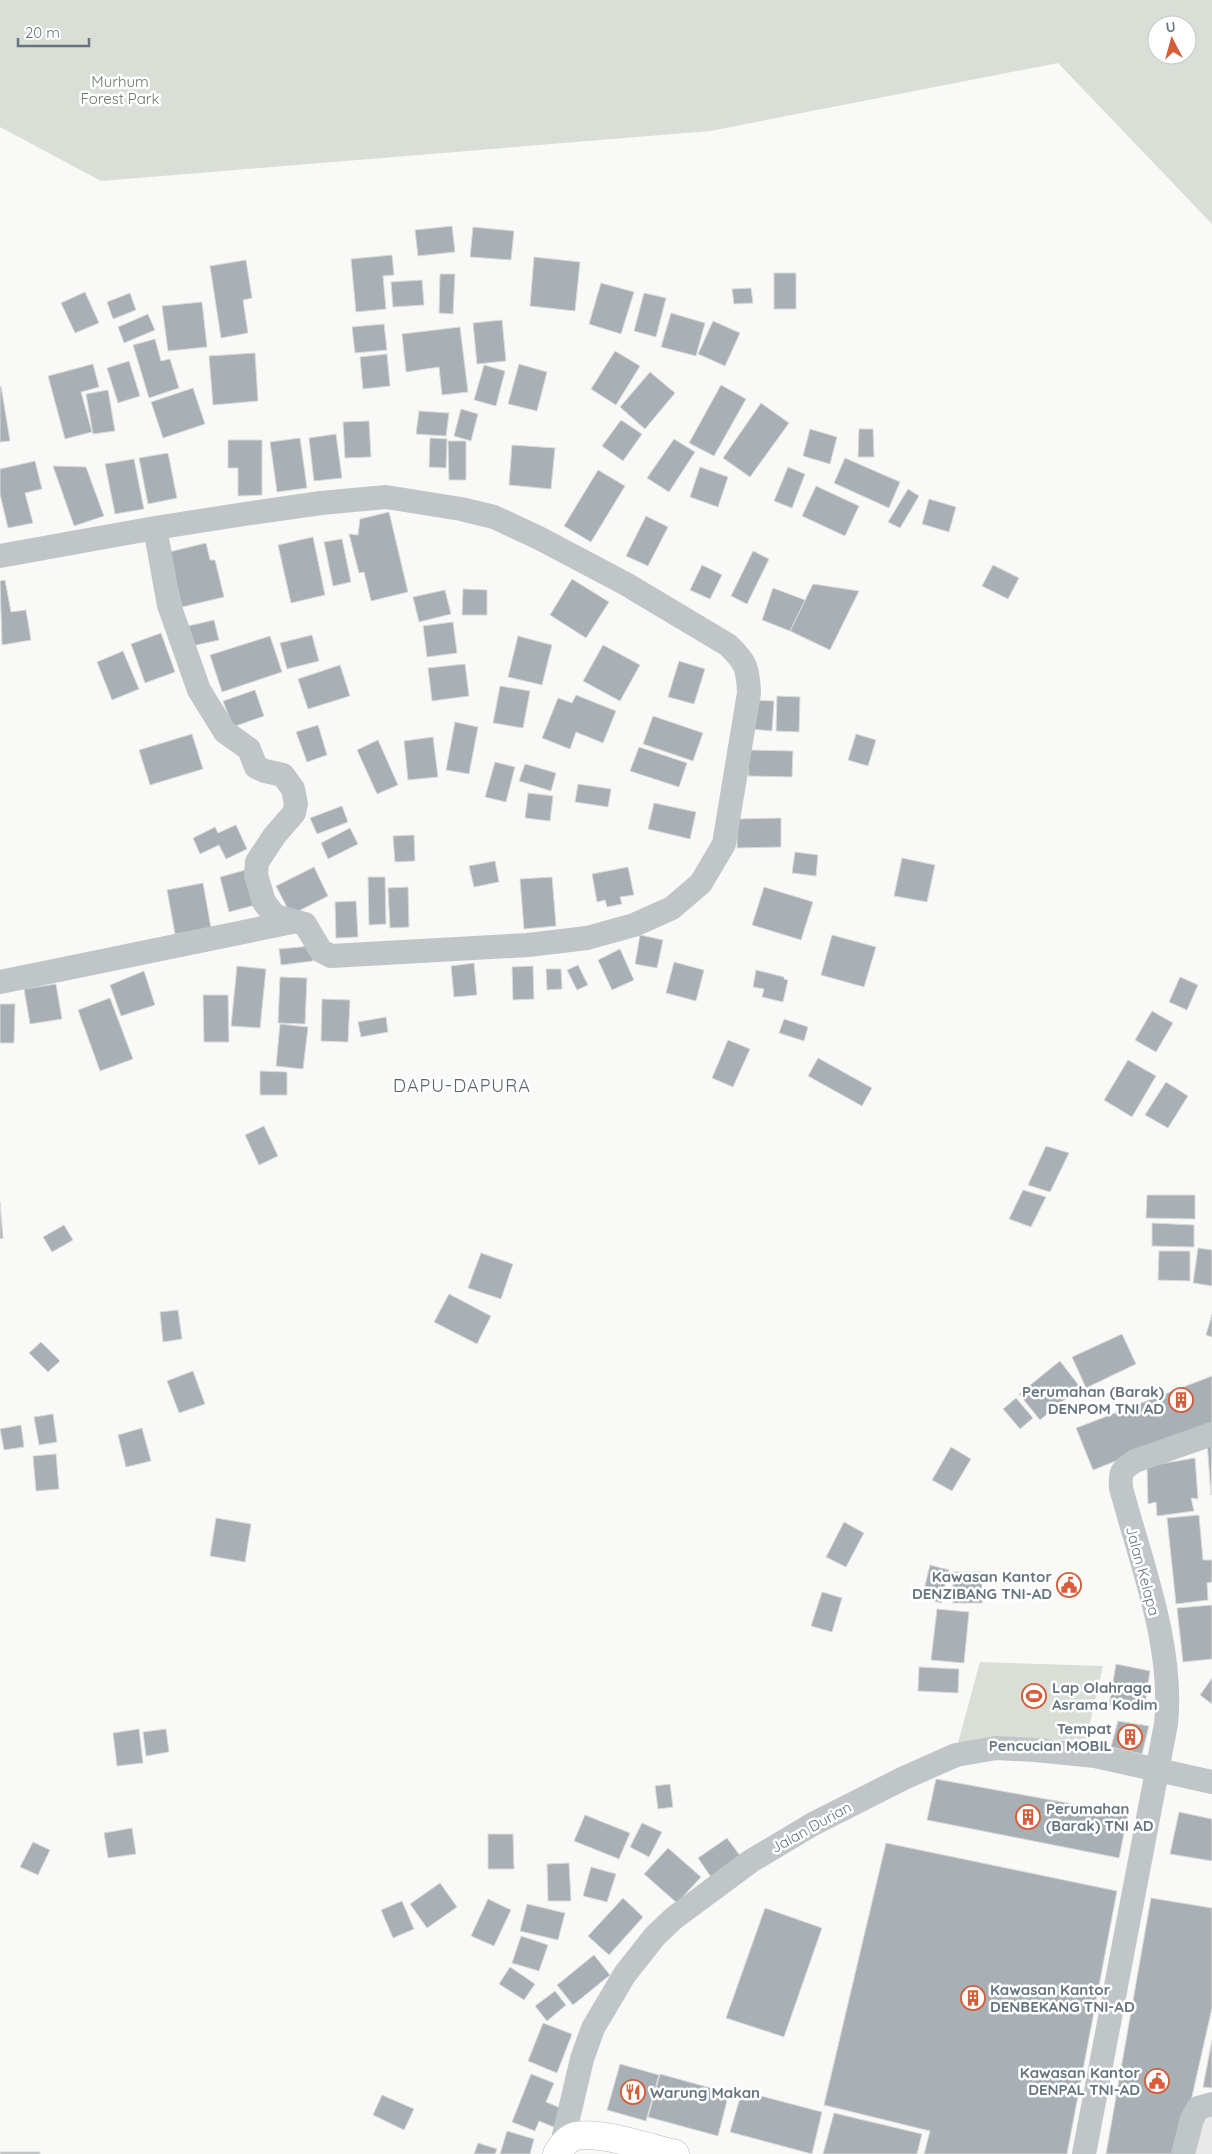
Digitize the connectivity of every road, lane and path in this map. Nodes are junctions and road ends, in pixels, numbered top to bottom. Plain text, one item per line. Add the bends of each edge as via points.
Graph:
1 (155, 528) junction
2 (0, 556) edge
3 (292, 922) junction
4 (0, 982) edge
5 (1212, 1434) edge
6 (1157, 1768) junction
7 (1212, 1782) edge
8 (1212, 2104) edge
9 (560, 2149) edge
10 (675, 2154) edge
11 (1084, 2154) edge
12 (1183, 2154) edge

1 - 2 street
1 - 3 street via 170,605 208,708 225,732 249,749 256,767 282,775 293,789 294,813 274,835 255,869 269,910 275,916
1 - 3 street via 321,503 386,498 461,509 494,517 626,584 728,645 742,658 748,670 749,693 724,844 701,882 672,908 634,925 587,938 528,945 331,956 321,951 305,924
3 - 4 street
5 - 6 street, Jalan Kelapa via 1135,1460 1124,1468 1120,1476 1154,1608 1167,1675 1167,1708
6 - 7 street, Jalan Durian
6 - 9 street, Jalan Durian via 1095,1756 1035,1750 996,1748 956,1756 813,1824 751,1861 674,1918 625,1974 593,2028
6 - 11 street
8 - 12 street via 1198,2108
9 - 10 main road via 574,2136 592,2136

